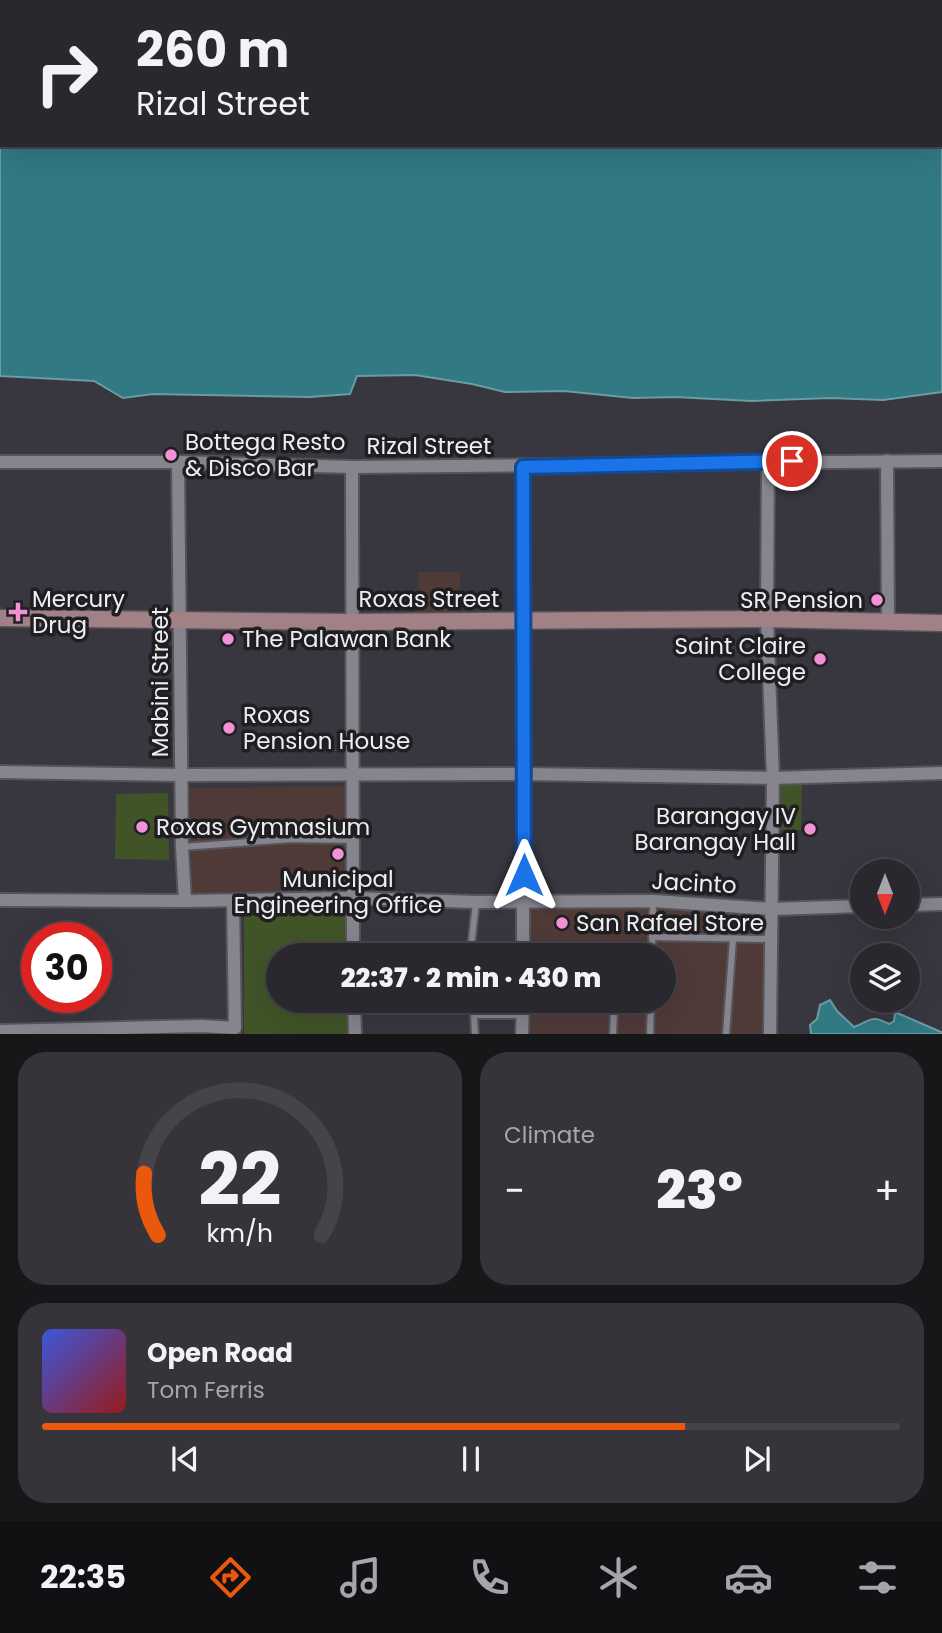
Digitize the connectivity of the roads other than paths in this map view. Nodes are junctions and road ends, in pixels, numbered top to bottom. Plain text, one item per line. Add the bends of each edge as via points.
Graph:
1 (887, 461) junction
2 (942, 461) edge
3 (0, 462) edge
4 (178, 462) junction
5 (768, 462) junction
6 (352, 467) junction
7 (523, 467) junction
8 (0, 618) edge
9 (767, 619) junction
10 (180, 621) junction
11 (525, 621) junction
12 (352, 622) junction
13 (888, 622) junction
14 (942, 623) edge
15 (0, 772) edge
16 (942, 773) edge
17 (524, 774) junction
18 (181, 775) junction
19 (352, 775) junction
20 (773, 778) junction
21 (353, 840) junction
22 (182, 848) junction
23 (351, 898) junction
24 (0, 900) edge
25 (524, 900) junction
26 (185, 901) junction
27 (233, 901) junction
28 (653, 901) junction
29 (476, 902) junction
30 (942, 904) edge
31 (920, 905) edge
32 (850, 906) edge
33 (772, 909) junction
34 (652, 937) junction
35 (733, 939) junction
36 (772, 939) junction
37 (353, 943) edge
38 (471, 943) edge
39 (523, 943) edge
40 (652, 943) edge
41 (354, 1013) edge
42 (614, 1013) edge
43 (651, 1013) edge
44 (474, 1015) joint
45 (523, 1015) joint
46 (0, 1031) edge
47 (235, 1031) edge
48 (355, 1034) edge
49 (475, 1034) edge
50 (522, 1034) edge
51 (613, 1034) edge
52 (650, 1034) edge
53 (726, 1034) edge
54 (770, 1034) edge

1 - 2 street, Rizal Street
1 - 5 street, Rizal Street
1 - 13 street
3 - 4 street, Rizal Street
4 - 6 street, Rizal Street
4 - 10 street, Mabini Street
5 - 7 street, Rizal Street
5 - 9 street
6 - 7 street, Rizal Street
6 - 12 street
7 - 11 street
8 - 10 main road, Roxas Street
9 - 11 main road, Roxas Street
9 - 13 main road, Roxas Street
9 - 20 street
10 - 12 main road, Roxas Street
10 - 18 street, Mabini Street
11 - 12 main road, Roxas Street
11 - 17 street
12 - 19 street
13 - 14 main road, Roxas Street
15 - 18 street
16 - 20 street
17 - 19 street
17 - 20 street
17 - 25 street
18 - 19 street
18 - 22 street, Mabini Street
19 - 21 street
20 - 33 street
21 - 22 lane via 292,839
21 - 23 street
22 - 26 street, Mabini Street
23 - 27 street, Jacinto
23 - 29 street, Jacinto
23 - 37 street
24 - 26 street, Jacinto
25 - 28 street, Jacinto
25 - 29 street, Jacinto
25 - 39 street
26 - 27 street, Jacinto
27 - 47 street
28 - 33 street, Jacinto
28 - 34 lane
29 - 38 lane
30 - 31 street
32 - 33 street, Jacinto
33 - 36 street
34 - 35 lane
34 - 40 lane
35 - 36 lane
35 - 53 lane
36 - 54 street
41 - 48 street
42 - 51 lane
43 - 52 lane
44 - 45 lane
44 - 49 lane
45 - 50 street
46 - 47 street via 201,1026

